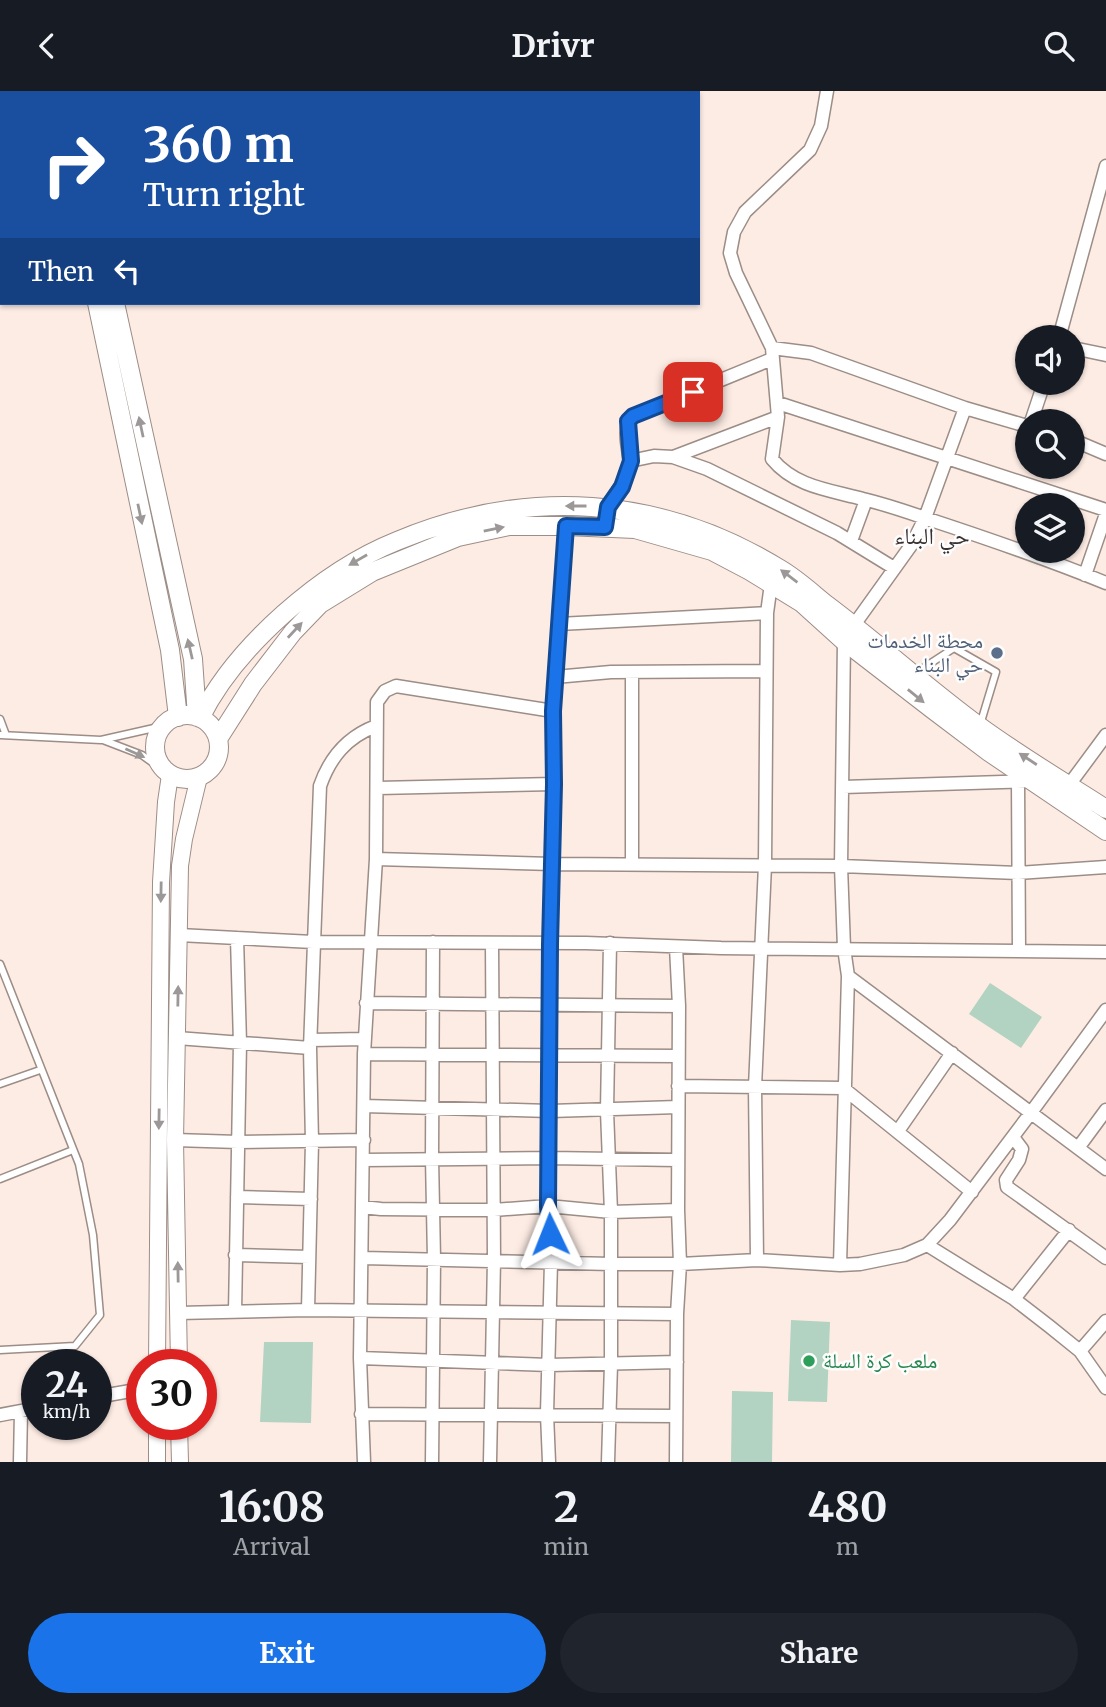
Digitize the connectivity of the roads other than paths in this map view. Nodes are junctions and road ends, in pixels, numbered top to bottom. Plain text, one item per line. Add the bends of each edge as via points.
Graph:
1 (827, 91) edge
2 (1106, 166) edge
3 (97, 305) edge
4 (115, 305) edge
5 (1063, 325) edge
6 (1085, 351) edge
7 (772, 354) junction
8 (1106, 355) edge
9 (778, 403) junction
10 (965, 408) junction
11 (778, 417) junction
12 (1015, 423) edge
13 (1085, 445) edge
14 (1106, 454) edge
15 (673, 457) junction
16 (946, 460) junction
17 (631, 461) junction
18 (866, 500) junction
19 (608, 507) junction
20 (1106, 512) edge
21 (925, 518) junction
22 (566, 526) junction
23 (605, 527) junction
24 (851, 541) junction
25 (894, 568) junction
26 (1085, 575) junction
27 (1106, 583) edge
28 (771, 584) junction
29 (766, 613) junction
30 (559, 624) junction
31 (849, 633) junction
32 (766, 671) junction
33 (632, 672) junction
34 (914, 674) junction
35 (555, 677) junction
36 (553, 711) junction
37 (198, 718) junction
38 (0, 719) edge
39 (171, 721) junction
40 (376, 726) junction
41 (980, 727) junction
42 (3, 735) edge
43 (1106, 735) edge
44 (218, 739) junction
45 (101, 740) junction
46 (168, 774) junction
47 (199, 777) junction
48 (1026, 781) junction
49 (554, 784) junction
50 (1069, 785) junction
51 (843, 787) junction
52 (377, 788) junction
53 (1106, 809) edge
54 (1106, 831) edge
55 (376, 859) junction
56 (552, 864) junction
57 (632, 865) junction
58 (765, 865) junction
59 (841, 866) junction
60 (1106, 867) edge
61 (1018, 873) junction
62 (179, 935) junction
63 (237, 938) junction
64 (313, 942) junction
65 (369, 942) junction
66 (433, 942) junction
67 (610, 943) junction
68 (492, 944) junction
69 (550, 944) junction
70 (676, 947) junction
71 (760, 948) junction
72 (844, 948) junction
73 (1019, 950) junction
74 (1106, 952) edge
75 (0, 964) edge
76 (848, 976) junction
77 (366, 1003) junction
78 (609, 1003) junction
79 (432, 1004) junction
80 (493, 1004) junction
81 (550, 1004) junction
82 (679, 1006) junction
83 (1106, 1010) edge
84 (177, 1038) junction
85 (365, 1039) junction
86 (240, 1043) junction
87 (310, 1044) junction
88 (952, 1053) junction
89 (364, 1054) junction
90 (433, 1055) junction
91 (550, 1055) junction
92 (493, 1056) junction
93 (608, 1056) junction
94 (678, 1056) junction
95 (40, 1070) junction
96 (0, 1084) edge
97 (678, 1086) junction
98 (755, 1087) junction
99 (843, 1088) junction
100 (364, 1106) junction
101 (678, 1107) junction
102 (433, 1108) junction
103 (492, 1109) junction
104 (1106, 1110) edge
105 (550, 1111) junction
106 (607, 1111) junction
107 (1030, 1114) junction
108 (898, 1131) junction
109 (1013, 1137) junction
110 (175, 1140) junction
111 (364, 1140) junction
112 (238, 1142) junction
113 (312, 1142) junction
114 (1078, 1148) junction
115 (73, 1150) junction
116 (492, 1158) junction
117 (550, 1158) junction
118 (432, 1159) junction
119 (364, 1160) junction
120 (678, 1160) junction
121 (609, 1161) junction
122 (1106, 1169) edge
123 (0, 1179) edge
124 (972, 1192) junction
125 (237, 1197) junction
126 (311, 1199) junction
127 (548, 1206) junction
128 (362, 1207) junction
129 (432, 1210) junction
130 (494, 1210) junction
131 (678, 1210) junction
132 (611, 1212) junction
133 (1069, 1230) junction
134 (927, 1245) junction
135 (235, 1255) junction
136 (309, 1257) junction
137 (363, 1258) junction
138 (1106, 1258) edge
139 (435, 1259) junction
140 (494, 1260) junction
141 (757, 1260) junction
142 (551, 1262) junction
143 (611, 1264) junction
144 (680, 1264) junction
145 (840, 1265) junction
146 (1014, 1299) junction
147 (308, 1310) junction
148 (362, 1311) junction
149 (434, 1311) junction
150 (235, 1312) junction
151 (178, 1313) junction
152 (494, 1313) junction
153 (550, 1313) junction
154 (610, 1313) junction
155 (677, 1314) junction
156 (1104, 1329) edge
157 (157, 1349) edge
158 (179, 1349) edge
159 (0, 1350) edge
160 (1080, 1351) junction
161 (360, 1358) junction
162 (432, 1361) junction
163 (677, 1362) junction
164 (493, 1364) junction
165 (611, 1364) junction
166 (549, 1366) junction
167 (1106, 1388) edge
168 (21, 1411) joint
169 (432, 1413) junction
170 (362, 1414) junction
171 (0, 1415) edge
172 (491, 1415) junction
173 (547, 1415) junction
174 (610, 1416) junction
175 (676, 1416) junction
176 (157, 1440) edge
177 (179, 1440) edge
178 (20, 1462) edge
179 (157, 1462) edge
180 (180, 1462) edge
181 (364, 1462) edge
182 (432, 1462) edge
183 (490, 1462) edge
184 (549, 1462) edge
185 (608, 1462) edge
186 (676, 1462) edge

1 - 7 street via 821,126 810,150 746,212 734,232 730,253 736,273
2 - 5 street
3 -> 39 main road via 170,649
37 -> 4 main road via 192,659
6 - 8 street
7 - 9 street
7 - 10 street via 811,353
7 - 17 street via 633,416 627,429
9 - 11 street
9 - 16 street
10 - 12 street
10 - 16 street
11 - 15 street
11 - 18 street via 772,459 782,471 814,487
13 - 14 street
15 - 17 street
15 - 24 street via 707,469
16 - 20 street
16 - 21 street
17 - 19 street via 622,487
18 - 21 street
18 - 24 street
19 - 23 street
31 -> 19 main road via 781,569 715,536 657,516
19 -> 37 main road via 506,510 416,533 376,549 294,605 226,675
20 - 26 street
21 - 25 street
21 - 26 street
22 - 23 main road
22 - 30 street
44 -> 22 main road via 293,632 320,604 372,572 458,537 509,526
23 - 28 main road via 635,529 712,551
24 - 25 street
25 - 31 street
26 - 27 street
28 - 29 street
28 - 31 main road
29 - 30 street
29 - 32 street
30 - 35 street
31 - 34 main road
31 -> 48 main road
31 - 51 street
32 - 33 street
32 - 58 street
33 - 35 street
33 - 57 street
34 - 41 main road
34 - 41 lane via 954,648 996,672
35 - 36 street
36 - 40 street via 396,686 377,702
36 - 49 street
37 - 39 main road
37 - 44 main road
38 - 42 lane
39 - 45 lane
39 - 46 main road via 158,733 155,750
40 - 52 street
40 - 64 street via 345,743 320,786
50 -> 41 main road
42 - 45 lane
43 - 50 street
44 - 47 main road via 213,765
45 -> 46 lane via 142,755
46 - 47 main road
46 -> 157 street via 161,882
47 - 62 street via 180,866
48 - 51 street
48 - 54 main road
48 - 61 street
49 - 52 street
49 - 56 street
50 - 53 main road
51 - 59 street
52 - 55 street
55 - 56 street
55 - 65 street
56 - 57 street
56 - 69 street
57 - 58 street
58 - 59 street
58 - 71 street
59 - 61 street
59 - 72 street
60 - 61 street
61 - 73 street
62 - 63 street
84 -> 62 street
63 - 64 street
63 - 86 street
64 - 65 street
64 - 87 street
65 - 66 street
65 - 77 street
66 - 68 street
66 - 79 street
67 - 69 street
67 - 70 street
67 - 78 street
68 - 69 street
68 - 80 street
69 - 81 street
70 - 71 street
70 - 82 street
71 - 72 street
71 - 98 street
72 - 73 street
72 - 76 street
73 - 74 street
75 - 95 lane
76 - 88 street
76 - 99 street
77 - 79 street
77 - 85 street
78 - 81 street
78 - 82 street
78 - 93 street
79 - 80 street
79 - 90 street
80 - 81 street
80 - 92 street
81 - 91 street
82 - 94 street
83 - 107 street
84 - 86 street
84 - 110 street
85 - 87 street
85 - 89 street
86 - 87 street
86 - 112 street
87 - 113 street
88 - 107 street
88 - 108 street
89 - 90 street
89 - 100 street
90 - 92 street
90 - 102 street
91 - 92 street
91 - 93 street
91 - 105 street
92 - 103 street
93 - 94 street
93 - 106 street
94 - 97 street
95 - 96 lane
95 - 115 lane
97 - 98 street
97 - 101 street
98 - 99 street
98 - 141 street
99 - 108 street
99 - 145 street
100 - 102 street
100 - 111 street
101 - 106 street
101 - 120 street
102 - 103 street
102 - 118 street
103 - 105 street
103 - 116 street
104 - 114 street
105 - 106 street
105 - 117 street
106 - 121 street
107 - 109 street
107 - 114 street
108 - 124 street
109 - 124 street
109 - 133 street via 1022,1149 1006,1180 1007,1187
110 - 112 street
151 -> 110 street
111 - 113 street
111 - 119 street
112 - 113 street
112 - 125 street
113 - 126 street
114 - 122 street
115 - 123 lane
115 - 159 lane via 93,1235 100,1315 75,1346
116 - 117 street
116 - 118 street
116 - 130 street
117 - 121 street
117 - 127 street
118 - 119 street
118 - 129 street
119 - 128 street
120 - 121 street
120 - 131 street
121 - 132 street
124 - 134 street
125 - 126 street
125 - 135 street
126 - 136 street
127 - 130 street
127 - 132 street
127 - 142 street
128 - 129 street
128 - 137 street
129 - 130 street
129 - 139 street
130 - 140 street
131 - 132 street
131 - 144 street
132 - 143 street
133 - 138 street
133 - 146 street
134 - 145 street via 904,1255
134 - 146 street
135 - 136 street
135 - 150 street
136 - 147 street
137 - 139 street
137 - 148 street
139 - 140 street
139 - 149 street
140 - 142 street
140 - 152 street
141 - 144 street
141 - 145 street
142 - 143 street
142 - 153 street
143 - 144 street
143 - 154 street
144 - 155 street
146 - 160 street
147 - 148 street
147 - 150 street
148 - 149 street
148 - 161 street
149 - 152 street
149 - 162 street
150 - 151 street
151 - 158 street
152 - 153 street
152 - 164 street
153 - 154 street
153 - 166 street
154 - 155 street
154 - 165 street
155 - 163 street
156 - 160 street
160 - 167 street
161 - 162 street
161 - 170 street
162 - 164 street
162 - 169 street
163 - 165 street
163 - 175 street
164 - 166 street
164 - 172 street
165 - 166 street
165 - 174 street
166 - 173 street
168 - 171 street
168 - 178 street
169 - 170 street
169 - 172 street
169 - 182 street
170 - 181 street
172 - 173 street
172 - 183 street
173 - 174 street
173 - 184 street
174 - 175 street
174 - 185 street
175 - 186 street
176 - 179 street
177 - 180 street

